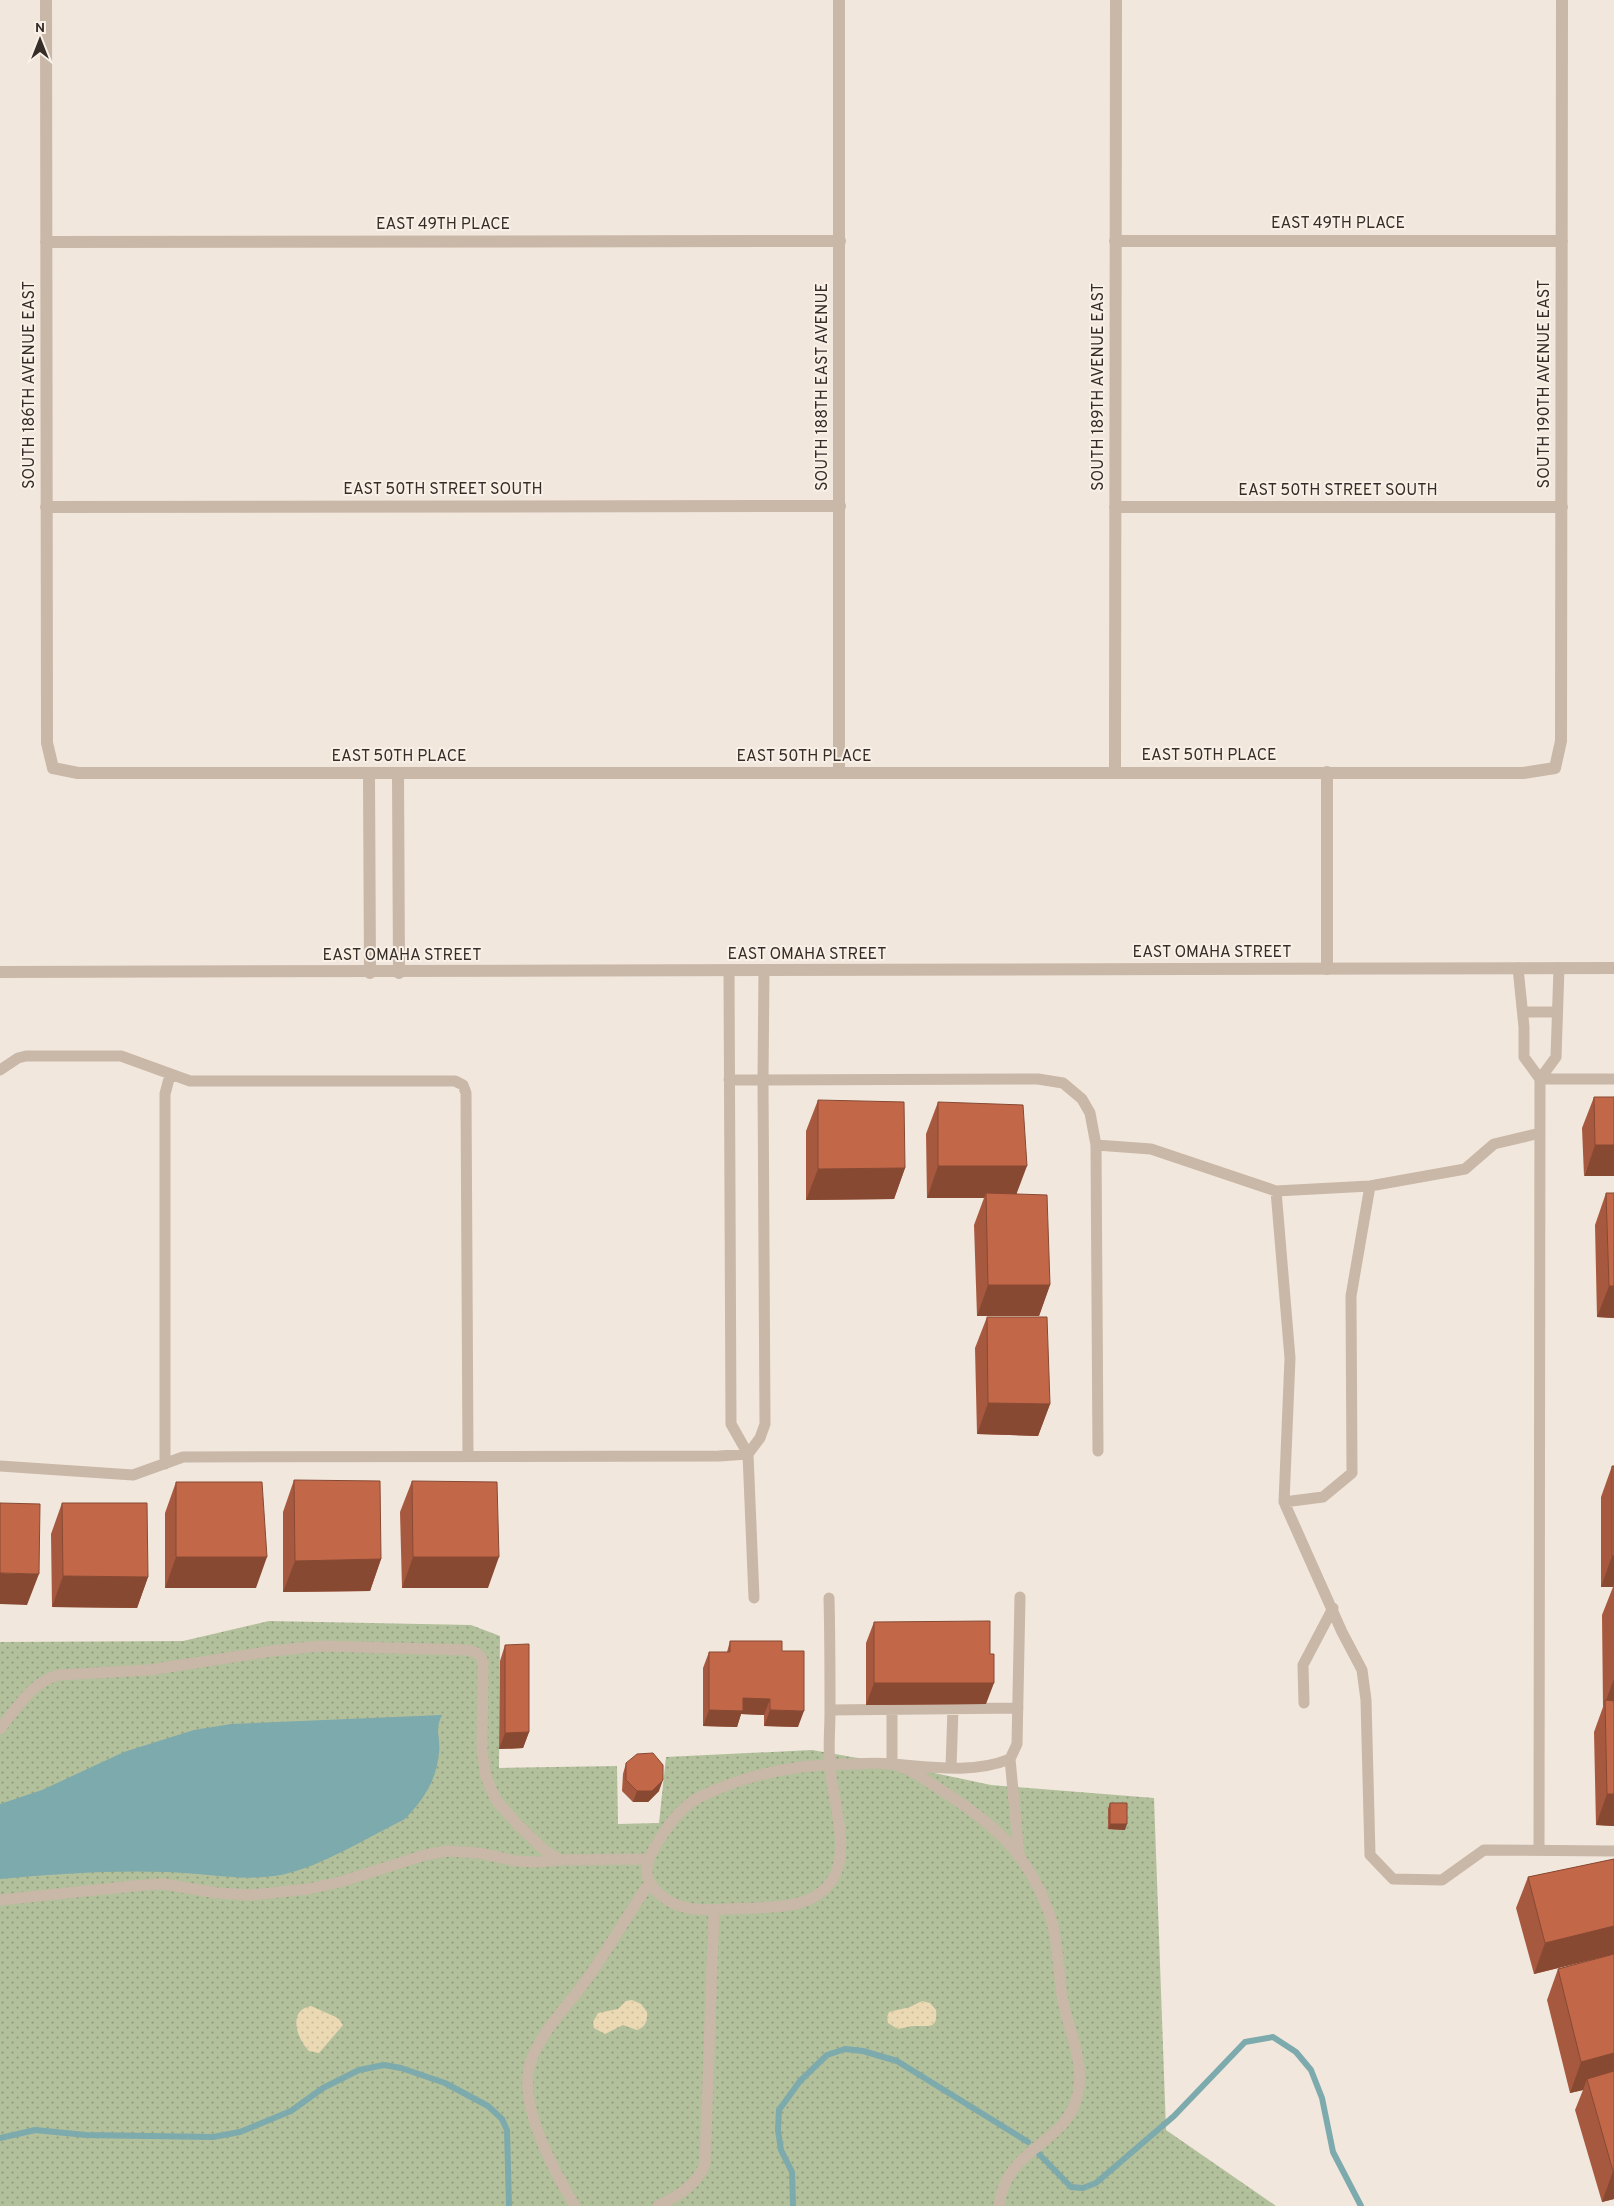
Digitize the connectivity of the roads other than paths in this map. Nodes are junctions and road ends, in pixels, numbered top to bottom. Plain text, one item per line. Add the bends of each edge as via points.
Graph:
1 (46, 0) edge
2 (839, 0) edge
3 (1116, 0) edge
4 (1562, 0) edge
5 (840, 241) junction
6 (1115, 241) junction
7 (1562, 241) junction
8 (46, 242) junction
9 (840, 506) junction
10 (46, 507) junction
11 (1115, 508) junction
12 (1562, 508) junction
13 (54, 768) joint
14 (1555, 768) joint
15 (1327, 772) junction
16 (839, 773) junction
17 (1115, 773) junction
18 (369, 774) junction
19 (398, 774) junction
20 (1518, 968) junction
21 (1560, 968) junction
22 (1614, 968) edge
23 (1327, 969) junction
24 (729, 971) junction
25 (764, 971) junction
26 (0, 972) edge
27 (370, 973) junction
28 (398, 973) junction
29 (1523, 1012) junction
30 (1557, 1012) junction
31 (0, 1070) edge
32 (170, 1075) junction
33 (1540, 1079) junction
34 (729, 1080) junction
35 (763, 1080) junction
36 (1614, 1080) edge
37 (1540, 1132) junction
38 (1096, 1145) junction
39 (1370, 1186) junction
40 (1276, 1191) junction
41 (1098, 1451) dead end
42 (748, 1454) junction
43 (468, 1456) junction
44 (165, 1464) junction
45 (0, 1466) edge
46 (1284, 1502) junction
47 (1020, 1597) dead end
48 (754, 1598) dead end
49 (830, 1598) dead end
50 (1333, 1608) junction
51 (1304, 1703) dead end
52 (953, 1708) junction
53 (1018, 1708) junction
54 (830, 1710) junction
55 (892, 1710) junction
56 (0, 1729) edge
57 (1010, 1759) junction
58 (829, 1764) junction
59 (892, 1764) junction
60 (951, 1768) junction
61 (1539, 1850) junction
62 (1614, 1851) edge
63 (1019, 1854) junction
64 (648, 1859) junction
65 (560, 1860) junction
66 (649, 1884) junction
67 (0, 1900) edge
68 (714, 1909) junction
69 (575, 2206) edge
70 (658, 2206) edge
71 (999, 2206) edge

1 - 8 street, SOUTH 186TH AVENUE EAST
2 - 5 street, SOUTH 188TH EAST AVENUE
3 - 6 street, SOUTH 189TH AVENUE EAST
4 - 7 street, SOUTH 190TH AVENUE EAST
5 - 8 street, EAST 49TH PLACE
5 - 9 street, SOUTH 188TH EAST AVENUE
6 - 7 street, EAST 49TH PLACE
6 - 11 street, SOUTH 189TH AVENUE EAST
7 - 12 street, SOUTH 190TH AVENUE EAST
8 - 10 street, SOUTH 186TH AVENUE EAST
9 - 10 street, EAST 50TH STREET SOUTH
9 - 16 street, SOUTH 188TH EAST AVENUE
10 - 13 street, SOUTH 186TH AVENUE EAST via 47,743
11 - 12 street, EAST 50TH STREET SOUTH
11 - 17 street, SOUTH 189TH AVENUE EAST
12 - 14 street, SOUTH 190TH AVENUE EAST via 1561,741
13 - 18 street, EAST 50TH PLACE via 78,773
14 - 15 street, EAST 50TH PLACE via 1523,773
15 - 17 street, EAST 50TH PLACE
15 - 23 street
16 - 17 street, EAST 50TH PLACE
16 - 19 street, EAST 50TH PLACE
18 - 19 street, EAST 50TH PLACE
18 - 27 street
19 - 28 street
20 - 21 street, EAST OMAHA STREET
20 - 23 street, EAST OMAHA STREET
20 - 29 lane
21 - 22 street, EAST OMAHA STREET
21 - 30 lane
23 - 25 street, EAST OMAHA STREET
24 - 25 street, EAST OMAHA STREET
24 - 28 street, EAST OMAHA STREET
24 - 34 lane
25 - 35 lane
26 - 27 street, EAST OMAHA STREET
27 - 28 street, EAST OMAHA STREET
29 - 30 lane
29 - 33 lane via 1524,1058
30 - 33 lane via 1556,1057
31 - 32 lane via 26,1056 121,1056
32 - 43 lane via 190,1081 455,1081 463,1085 466,1093
32 - 44 lane via 165,1094
33 - 36 lane
33 - 37 lane
34 - 35 lane
34 - 42 lane via 731,1424
35 - 38 lane via 1038,1079 1062,1083 1082,1099 1090,1114
35 - 42 lane via 765,1424 760,1438
37 - 39 lane via 1494,1144 1465,1169
37 - 61 lane
38 - 40 lane via 1151,1150
38 - 41 lane
39 - 40 lane
39 - 46 lane via 1351,1296 1352,1473 1323,1497
40 - 46 lane via 1290,1358
42 - 43 lane
42 - 48 lane
43 - 44 lane via 183,1457
44 - 45 lane via 133,1475
46 - 50 lane
47 - 53 lane
49 - 54 lane
50 - 51 lane via 1303,1664
50 - 61 lane via 1362,1670 1366,1700 1370,1855 1393,1879 1442,1880 1484,1850
52 - 53 lane
52 - 55 lane
52 - 60 lane
53 - 57 lane via 1017,1744
54 - 55 lane
54 - 58 lane
55 - 59 lane
56 - 65 lane via 31,1691 58,1675 140,1671 312,1646 468,1650 476,1652 483,1662 482,1751 486,1777 496,1800 531,1837
57 - 60 lane via 994,1766
57 - 63 lane
58 - 59 lane
58 - 64 lane via 751,1777 721,1786 693,1800 674,1819
58 - 68 lane via 840,1840 839,1860 833,1878 818,1894 800,1904
59 - 60 lane
59 - 63 lane via 919,1776 976,1812
61 - 62 lane
63 - 71 lane via 1049,1911 1064,2006 1080,2068 1080,2084 1077,2100 1062,2125 1009,2172
64 - 65 lane
64 - 66 lane
65 - 67 lane via 516,1861 479,1853 447,1851 340,1882 280,1893 236,1895 143,1884
66 - 68 lane via 672,1904
66 - 69 lane via 584,1983 541,2041 528,2074 527,2086 536,2124 560,2182
68 - 70 lane via 704,2164 700,2176 690,2186

